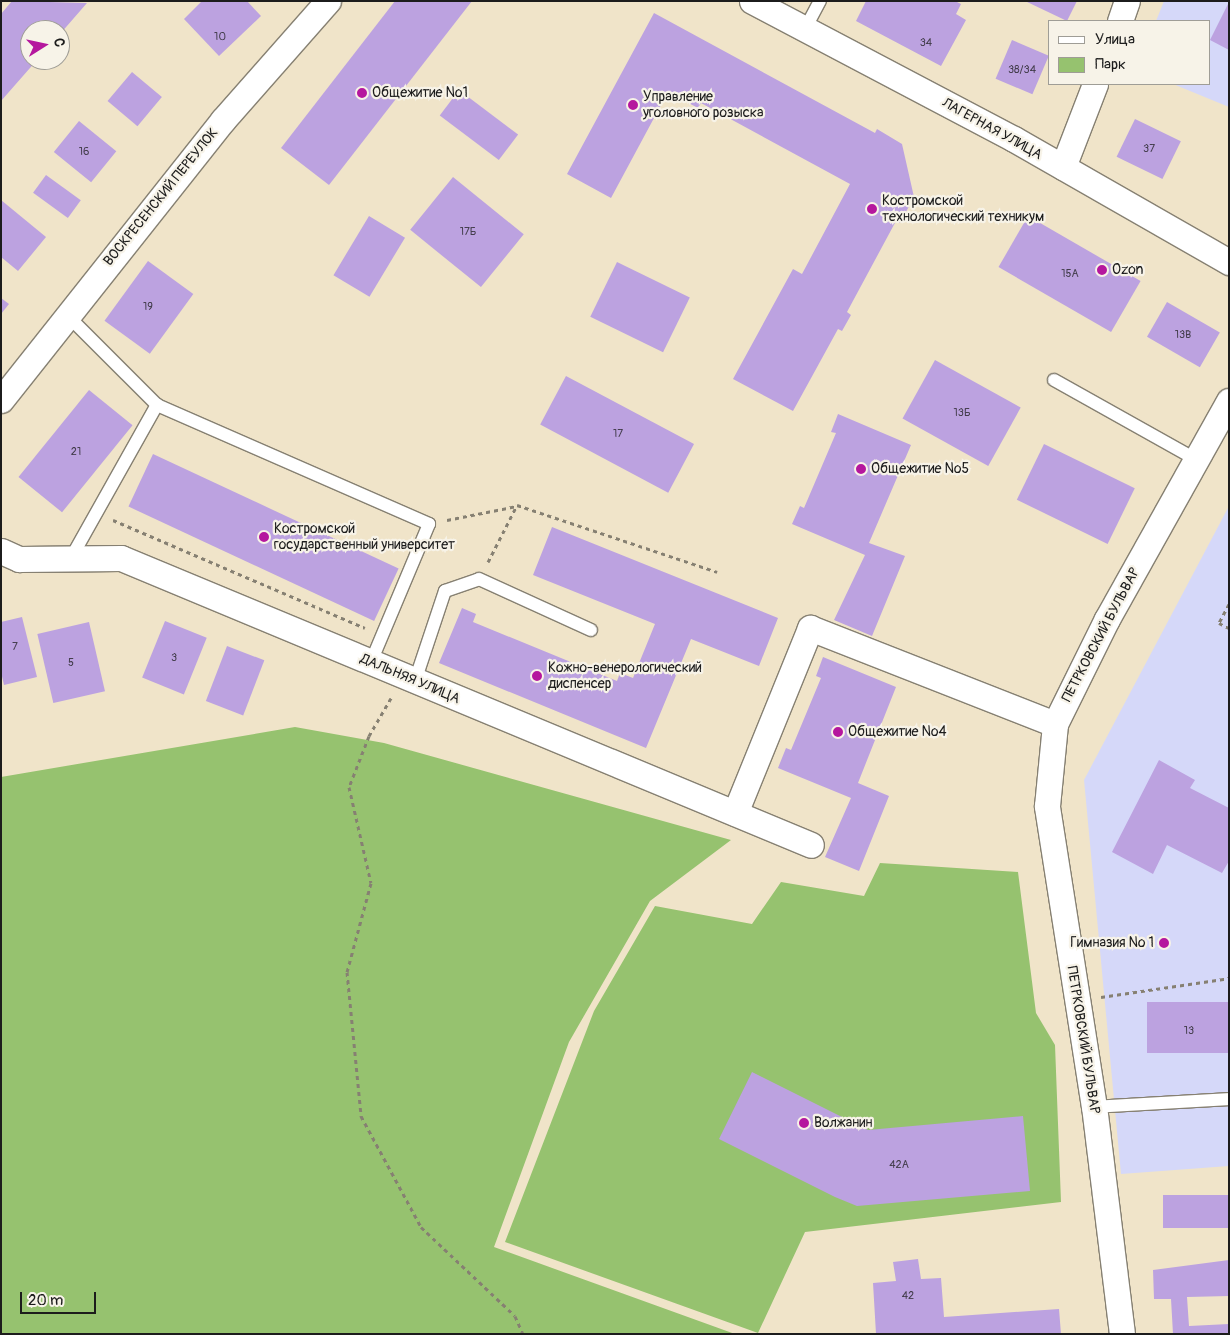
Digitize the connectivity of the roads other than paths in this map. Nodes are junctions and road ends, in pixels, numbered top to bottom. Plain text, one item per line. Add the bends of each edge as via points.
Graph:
1 (328, 1) edge
2 (752, 1) edge
3 (820, 1) edge
4 (1127, 1) edge
5 (1120, 20) edge
6 (805, 29) junction
7 (1095, 85) edge
8 (1063, 167) junction
9 (1229, 262) edge
10 (67, 315) junction
11 (1054, 380) dead end
12 (1, 400) edge
13 (1229, 401) edge
14 (157, 405) junction
15 (1197, 460) junction
16 (1, 551) edge
17 (71, 558) junction
18 (591, 630) dead end
19 (371, 662) junction
20 (410, 678) junction
21 (1055, 724) junction
22 (734, 814) junction
23 (811, 845) dead end
24 (1229, 1099) edge
25 (1094, 1107) junction
26 (1122, 1334) edge

1 - 10 street, ВОСКРЕСЕНСКИЙ ПЕРЕУЛОК via 223,120
2 - 6 street, ЛАГЕРНАЯ УЛИЦА
3 - 6 lane
4 - 5 street
6 - 8 street, ЛАГЕРНАЯ УЛИЦА
7 - 8 street
8 - 9 street, ЛАГЕРНАЯ УЛИЦА
10 - 12 street, ВОСКРЕСЕНСКИЙ ПЕРЕУЛОК
10 - 14 lane
11 - 15 lane
13 - 15 street, ПЕТРКОВСКИЙ БУЛЬВАР
14 - 17 lane
14 - 19 lane via 429,524
15 - 21 street, ПЕТРКОВСКИЙ БУЛЬВАР via 1107,619
16 - 17 street, ДАЛЬНЯЯ УЛИЦА via 18,559
17 - 19 street, ДАЛЬНЯЯ УЛИЦА via 121,558
18 - 20 lane via 479,579 445,591
19 - 20 street, ДАЛЬНЯЯ УЛИЦА
20 - 22 street, ДАЛЬНЯЯ УЛИЦА
21 - 22 street via 810,628
21 - 25 street, ПЕТРКОВСКИЙ БУЛЬВАР via 1048,806
22 - 23 street, ДАЛЬНЯЯ УЛИЦА
24 - 25 lane
25 - 26 street, ПЕТРКОВСКИЙ БУЛЬВАР

